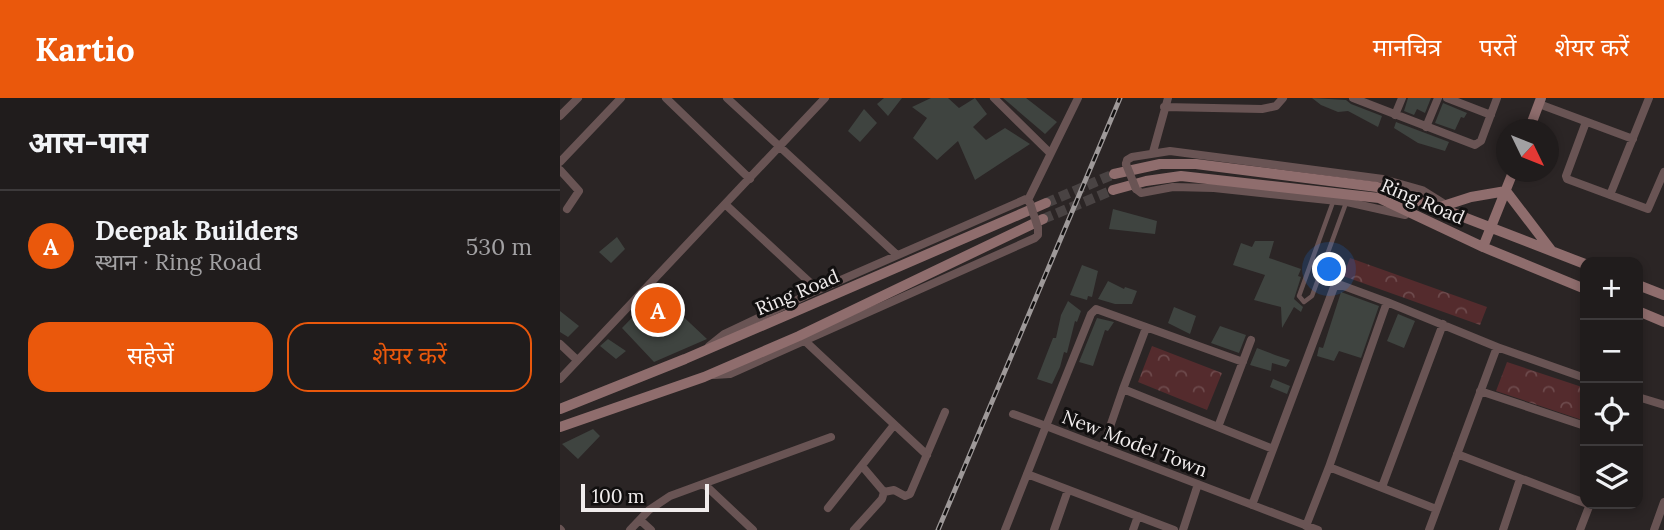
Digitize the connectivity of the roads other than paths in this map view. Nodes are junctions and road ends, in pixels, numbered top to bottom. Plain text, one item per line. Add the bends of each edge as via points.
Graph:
1 (578, 98) edge
2 (621, 98) edge
3 (666, 98) edge
4 (727, 98) edge
5 (825, 98) edge
6 (994, 98) edge
7 (1078, 98) edge
8 (1168, 98) edge
9 (1283, 98) edge
10 (1355, 98) edge
11 (1402, 98) edge
12 (1438, 98) edge
13 (1447, 98) edge
14 (1497, 98) edge
15 (1645, 99) edge
16 (1540, 101) edge
17 (1164, 107) junction
18 (1395, 115) junction
19 (1491, 115) junction
20 (560, 116) edge
21 (1533, 119) edge
22 (1586, 122) junction
23 (1426, 127) junction
24 (1633, 139) junction
25 (780, 146) junction
26 (1153, 152) junction
27 (1050, 153) junction
28 (560, 162) edge
29 (560, 170) edge
30 (1664, 172) edge
31 (1114, 174) tunnel mouth
32 (750, 179) junction
33 (1509, 182) edge
34 (1113, 190) tunnel mouth
35 (1506, 191) junction
36 (1610, 195) junction
37 (1029, 201) junction
38 (1333, 201) junction
39 (1347, 202) junction
40 (1046, 203) tunnel mouth
41 (726, 205) junction
42 (1442, 206) junction
43 (567, 209) dead end
44 (1435, 223) junction
45 (1040, 224) junction
46 (1492, 228) junction
47 (1483, 247) junction
48 (1553, 252) junction
49 (897, 255) junction
50 (1580, 262) edge
51 (1580, 287) edge
52 (1643, 287) edge
53 (818, 290) junction
54 (1664, 295) edge
55 (1387, 302) junction
56 (1643, 313) edge
57 (1664, 322) edge
58 (1443, 324) junction
59 (1146, 328) junction
60 (1251, 340) dead end
61 (805, 341) junction
62 (560, 344) edge
63 (1497, 346) junction
64 (698, 354) junction
65 (577, 360) junction
66 (1243, 362) junction
67 (1580, 376) edge
68 (704, 377) junction
69 (560, 379) edge
70 (1123, 389) junction
71 (1480, 391) junction
72 (1643, 399) edge
73 (1664, 405) edge
74 (560, 409) edge
75 (945, 412) dead end
76 (1013, 414) dead end
77 (1580, 424) edge
78 (894, 425) junction
79 (1046, 426) junction
80 (560, 427) edge
81 (1218, 427) junction
82 (831, 437) dead end
83 (1103, 447) junction
84 (1273, 449) junction
85 (1457, 454) junction
86 (927, 455) junction
87 (862, 466) junction
88 (1329, 467) junction
89 (1027, 474) junction
90 (1520, 479) junction
91 (704, 484) junction
92 (1198, 484) junction
93 (1382, 487) junction
94 (1068, 490) junction
95 (884, 492) junction
96 (1580, 501) edge
97 (1664, 502) edge
98 (1252, 505) junction
99 (828, 508) dead end
100 (1436, 509) junction
101 (1586, 509) edge
102 (1138, 516) junction
103 (640, 520) junction
104 (1306, 526) junction
105 (630, 530) edge
106 (651, 530) edge
107 (753, 530) edge
108 (854, 530) edge
109 (1006, 530) edge
110 (1054, 530) edge
111 (1133, 530) edge
112 (1174, 530) edge
113 (1183, 530) edge
114 (1318, 530) edge
115 (1429, 530) edge
116 (1503, 530) edge
117 (1580, 530) edge
118 (1654, 530) edge

1 - 20 street
2 - 28 street
3 - 32 street
4 - 25 street
5 - 25 street
6 - 27 street
7 - 27 street
8 - 17 street
9 - 17 street via 1276,107 1262,109
10 - 18 street
11 - 18 street
12 - 23 street
13 - 19 street
14 - 19 street
15 - 24 street
16 - 21 street
16 - 22 street
17 - 26 street
18 - 23 street
19 - 23 street via 1475,145
22 - 24 street
22 - 36 street via 1566,178
24 - 36 street
25 - 32 street
25 - 49 street
26 - 38 street, bridge via 1127,160 1141,193 1173,187 1214,188
26 - 42 street via 1383,179 1422,190
27 - 37 street
29 - 43 street via 579,191
30 - 36 street via 1649,208
31 - 42 street, Ring Road via 1160,164 1196,164 1377,187
32 - 41 street
33 - 35 street
34 - 44 street, Ring Road via 1181,176 1379,198
35 - 42 street
35 - 46 street
35 - 48 street
37 - 45 street, bridge
37 - 49 street
38 - 39 street
38 - 39 lane via 1298,296 1304,302 1312,296
39 - 44 street
40 - 64 street, Ring Road
41 - 53 street
41 - 65 street
42 - 46 street, Ring Road
44 - 47 street, Ring Road
45 - 61 street via 1035,238
45 - 68 street, Ring Road
46 - 47 street
46 - 48 street, Ring Road
47 - 51 street, Ring Road
48 - 50 street, Ring Road
49 - 53 street
52 - 54 street
53 - 64 street via 724,334
55 - 58 street
55 - 84 street via 1341,285 1334,287
55 - 88 street
56 - 57 street
58 - 63 street
58 - 93 street
59 - 66 street
59 - 70 street
59 - 79 street via 1094,310
60 - 66 street
61 - 68 street via 730,373
61 - 78 street
62 - 65 street
63 - 67 street
63 - 71 street
64 - 74 street, Ring Road
65 - 69 street
66 - 81 street
68 - 80 street, Ring Road
70 - 81 street
70 - 83 street
71 - 77 street
71 - 85 street
72 - 73 street
75 - 86 street
76 - 79 street
78 - 86 street
78 - 87 street
79 - 83 street, New Model Town
79 - 89 street, New Model Town
81 - 84 street
82 - 91 street
83 - 92 street, New Model Town
84 - 98 street
85 - 90 street
85 - 100 street
86 - 95 street via 909,495
87 - 95 street
87 - 99 street
88 - 93 street
88 - 104 street
89 - 94 street
89 - 109 street, New Model Town
90 - 96 street
90 - 116 street
91 - 103 street via 659,502
91 - 107 street
92 - 98 street, New Model Town
92 - 113 street
93 - 100 street
94 - 102 street
94 - 110 street
95 - 108 street
97 - 118 street
98 - 104 street, New Model Town
100 - 115 street
101 - 117 street
102 - 111 street
102 - 112 street
103 - 105 street
103 - 106 street
104 - 114 street, New Model Town

